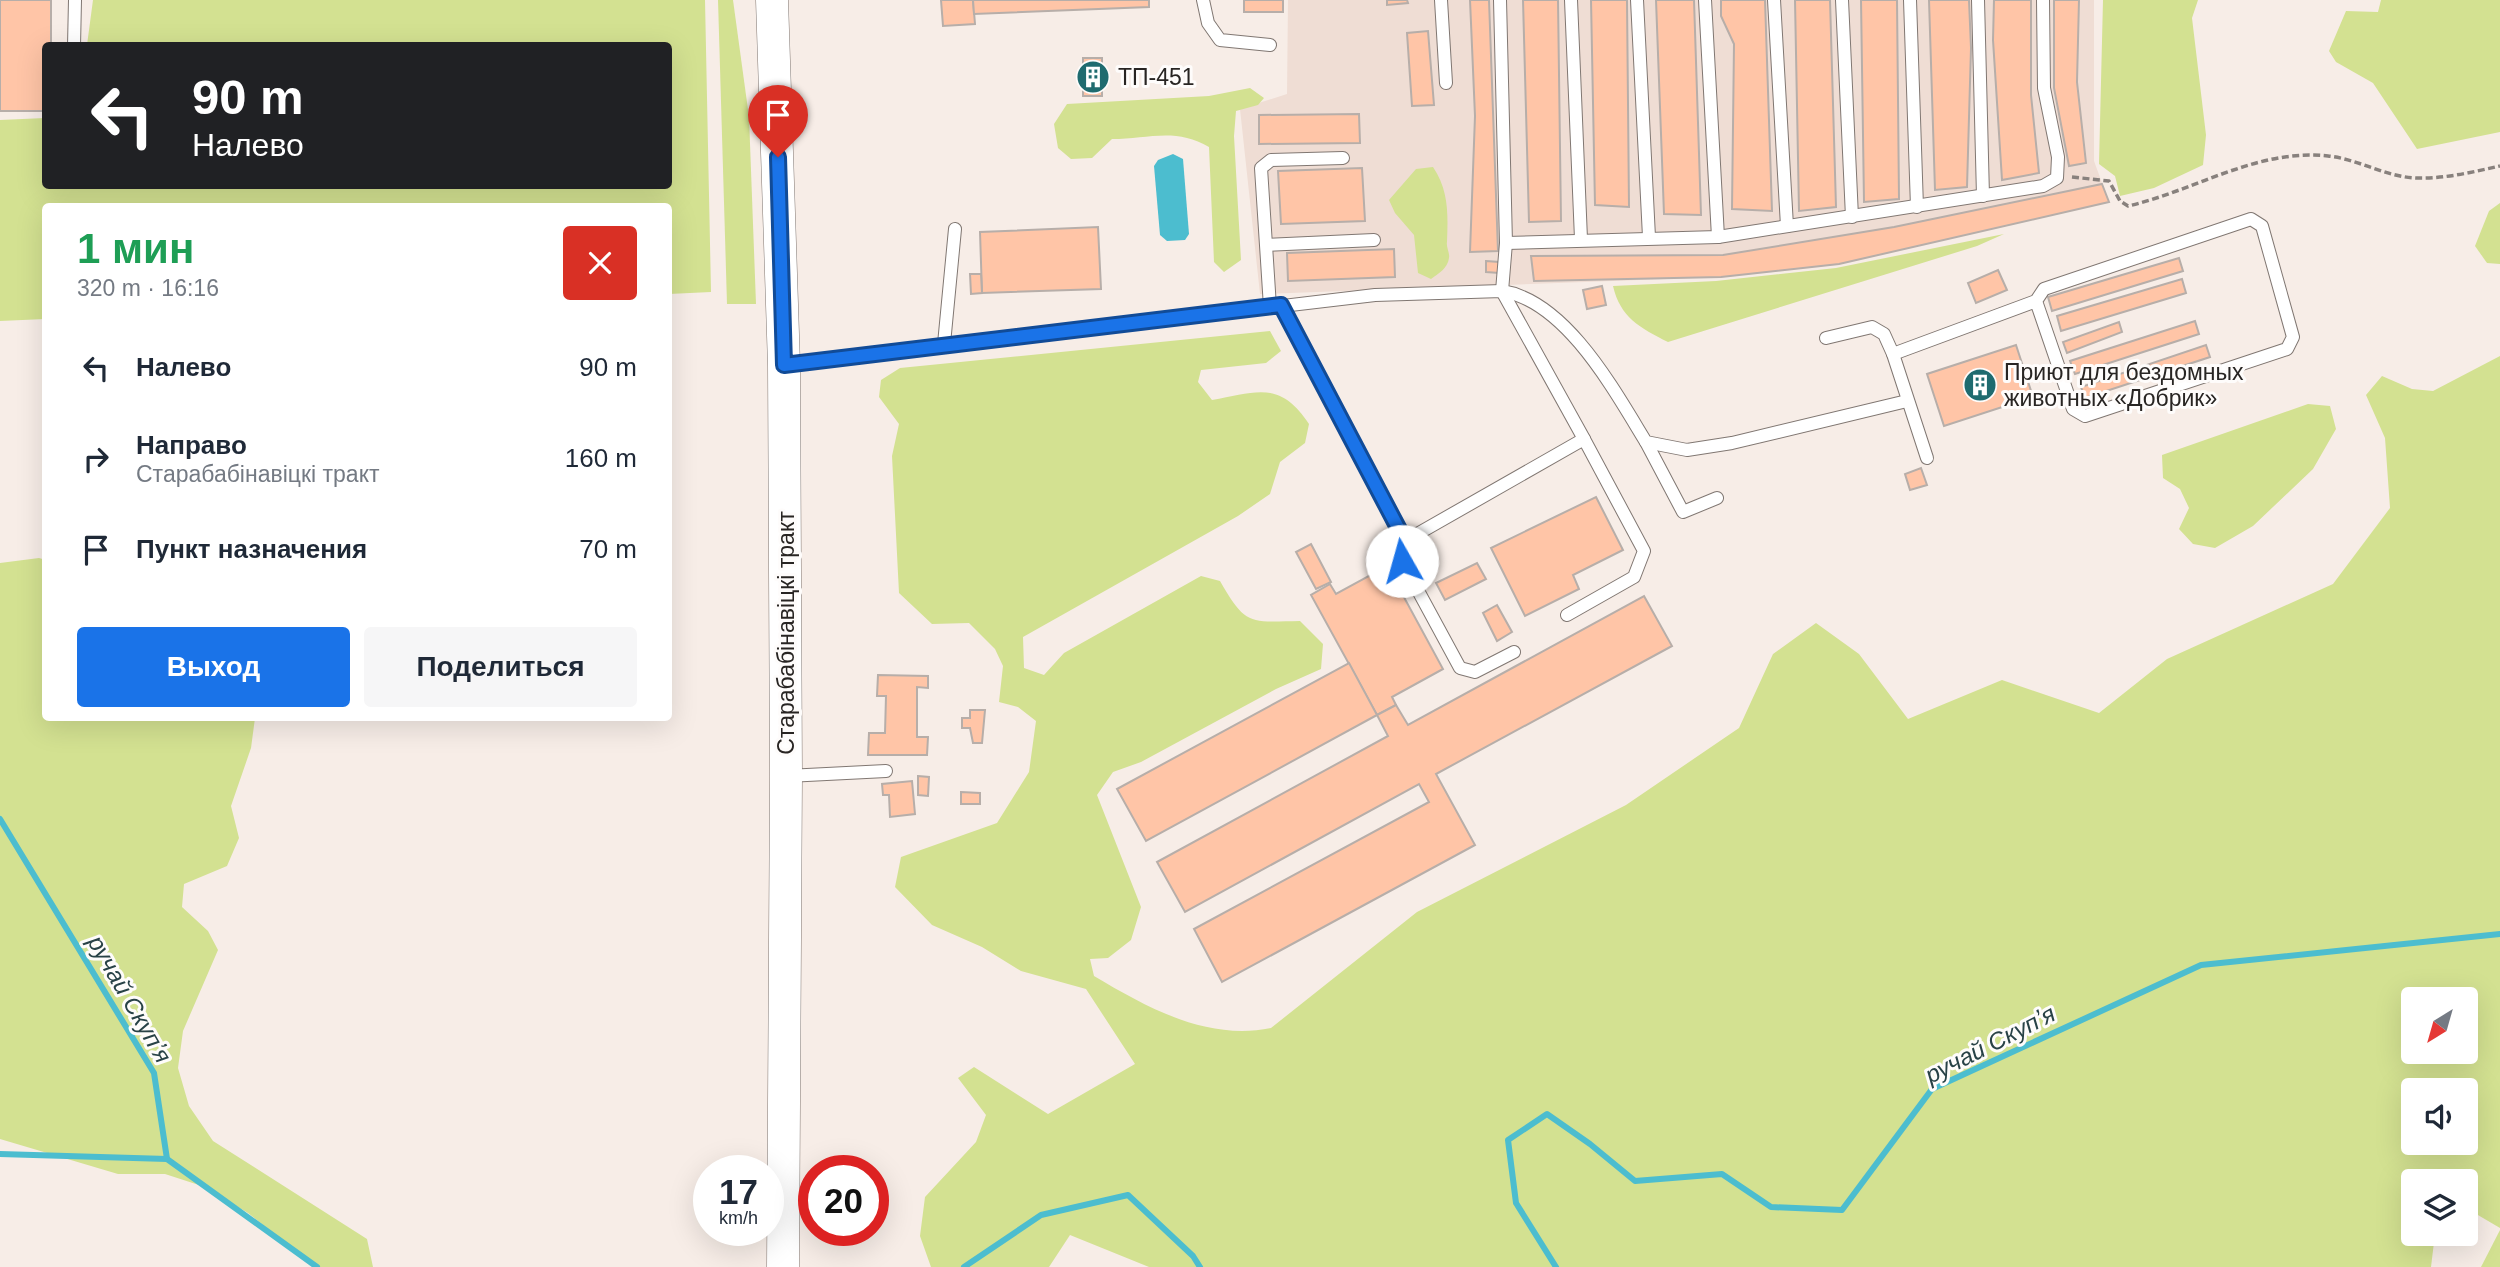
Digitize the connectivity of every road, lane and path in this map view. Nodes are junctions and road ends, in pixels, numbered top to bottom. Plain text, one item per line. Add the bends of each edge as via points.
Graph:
1 (75, 0) edge
2 (772, 0) edge
3 (1203, 0) edge
4 (1441, 0) edge
5 (1500, 0) edge
6 (1570, 0) edge
7 (1637, 0) edge
8 (1705, 0) edge
9 (1774, 0) edge
10 (1842, 0) edge
11 (1910, 0) edge
12 (1978, 0) edge
13 (2043, 0) edge
14 (74, 42) edge
15 (1270, 46) dead end
16 (1446, 83) dead end
17 (1343, 158) dead end
18 (2500, 166) edge
19 (2057, 178) junction
20 (1983, 196) junction
21 (1917, 207) junction
22 (1852, 217) junction
23 (1787, 226) junction
24 (955, 229) dead end
25 (1649, 237) junction
26 (1718, 237) junction
27 (1581, 239) junction
28 (1374, 240) dead end
29 (1506, 243) junction
30 (1267, 245) junction
31 (1502, 291) junction
32 (2036, 301) junction
33 (1276, 306) junction
34 (1826, 338) dead end
35 (944, 344) junction
36 (1893, 354) junction
37 (784, 365) junction
38 (1907, 401) junction
39 (1584, 439) junction
40 (1646, 442) junction
41 (1927, 458) dead end
42 (1717, 498) dead end
43 (1405, 541) junction
44 (1567, 615) dead end
45 (1514, 652) dead end
46 (886, 771) dead end
47 (786, 776) junction
48 (783, 1267) edge

1 - 14 lane
2 - 37 street, Старабабінавіцкі тракт
3 - 15 lane via 1208,23 1220,40
4 - 16 lane
5 - 29 lane
6 - 27 lane
7 - 25 lane
8 - 26 lane
9 - 23 lane
10 - 22 lane
11 - 21 lane
12 - 20 lane
13 - 19 lane via 2044,88 2058,157
17 - 30 lane via 1271,160 1261,168
18 - 19 path via 2414,178 2328,155 2273,160 2128,206 2109,181
19 - 20 lane via 2043,186
20 - 21 lane
21 - 22 lane
22 - 23 lane
23 - 26 lane
24 - 35 lane
25 - 26 lane
25 - 27 lane
27 - 29 lane
28 - 30 lane
29 - 31 lane
30 - 33 lane
31 - 33 lane via 1375,295
31 - 39 lane
31 - 40 lane via 1521,294 1561,322 1612,387
32 - 32 lane via 2044,289 2251,219 2262,226 2293,337 2287,349 2085,416 2073,409
32 - 36 lane
33 - 35 lane
33 - 43 lane
34 - 36 lane via 1872,327 1884,334
35 - 37 lane
36 - 38 lane
37 - 47 street, Старабабінавіцкі тракт
38 - 40 lane via 1687,450
38 - 41 lane
39 - 43 lane
39 - 44 lane via 1644,551 1634,578
40 - 42 lane via 1683,512
43 - 45 lane via 1402,561 1460,668 1475,671
46 - 47 lane
47 - 48 street, Старабабінавіцкі тракт

